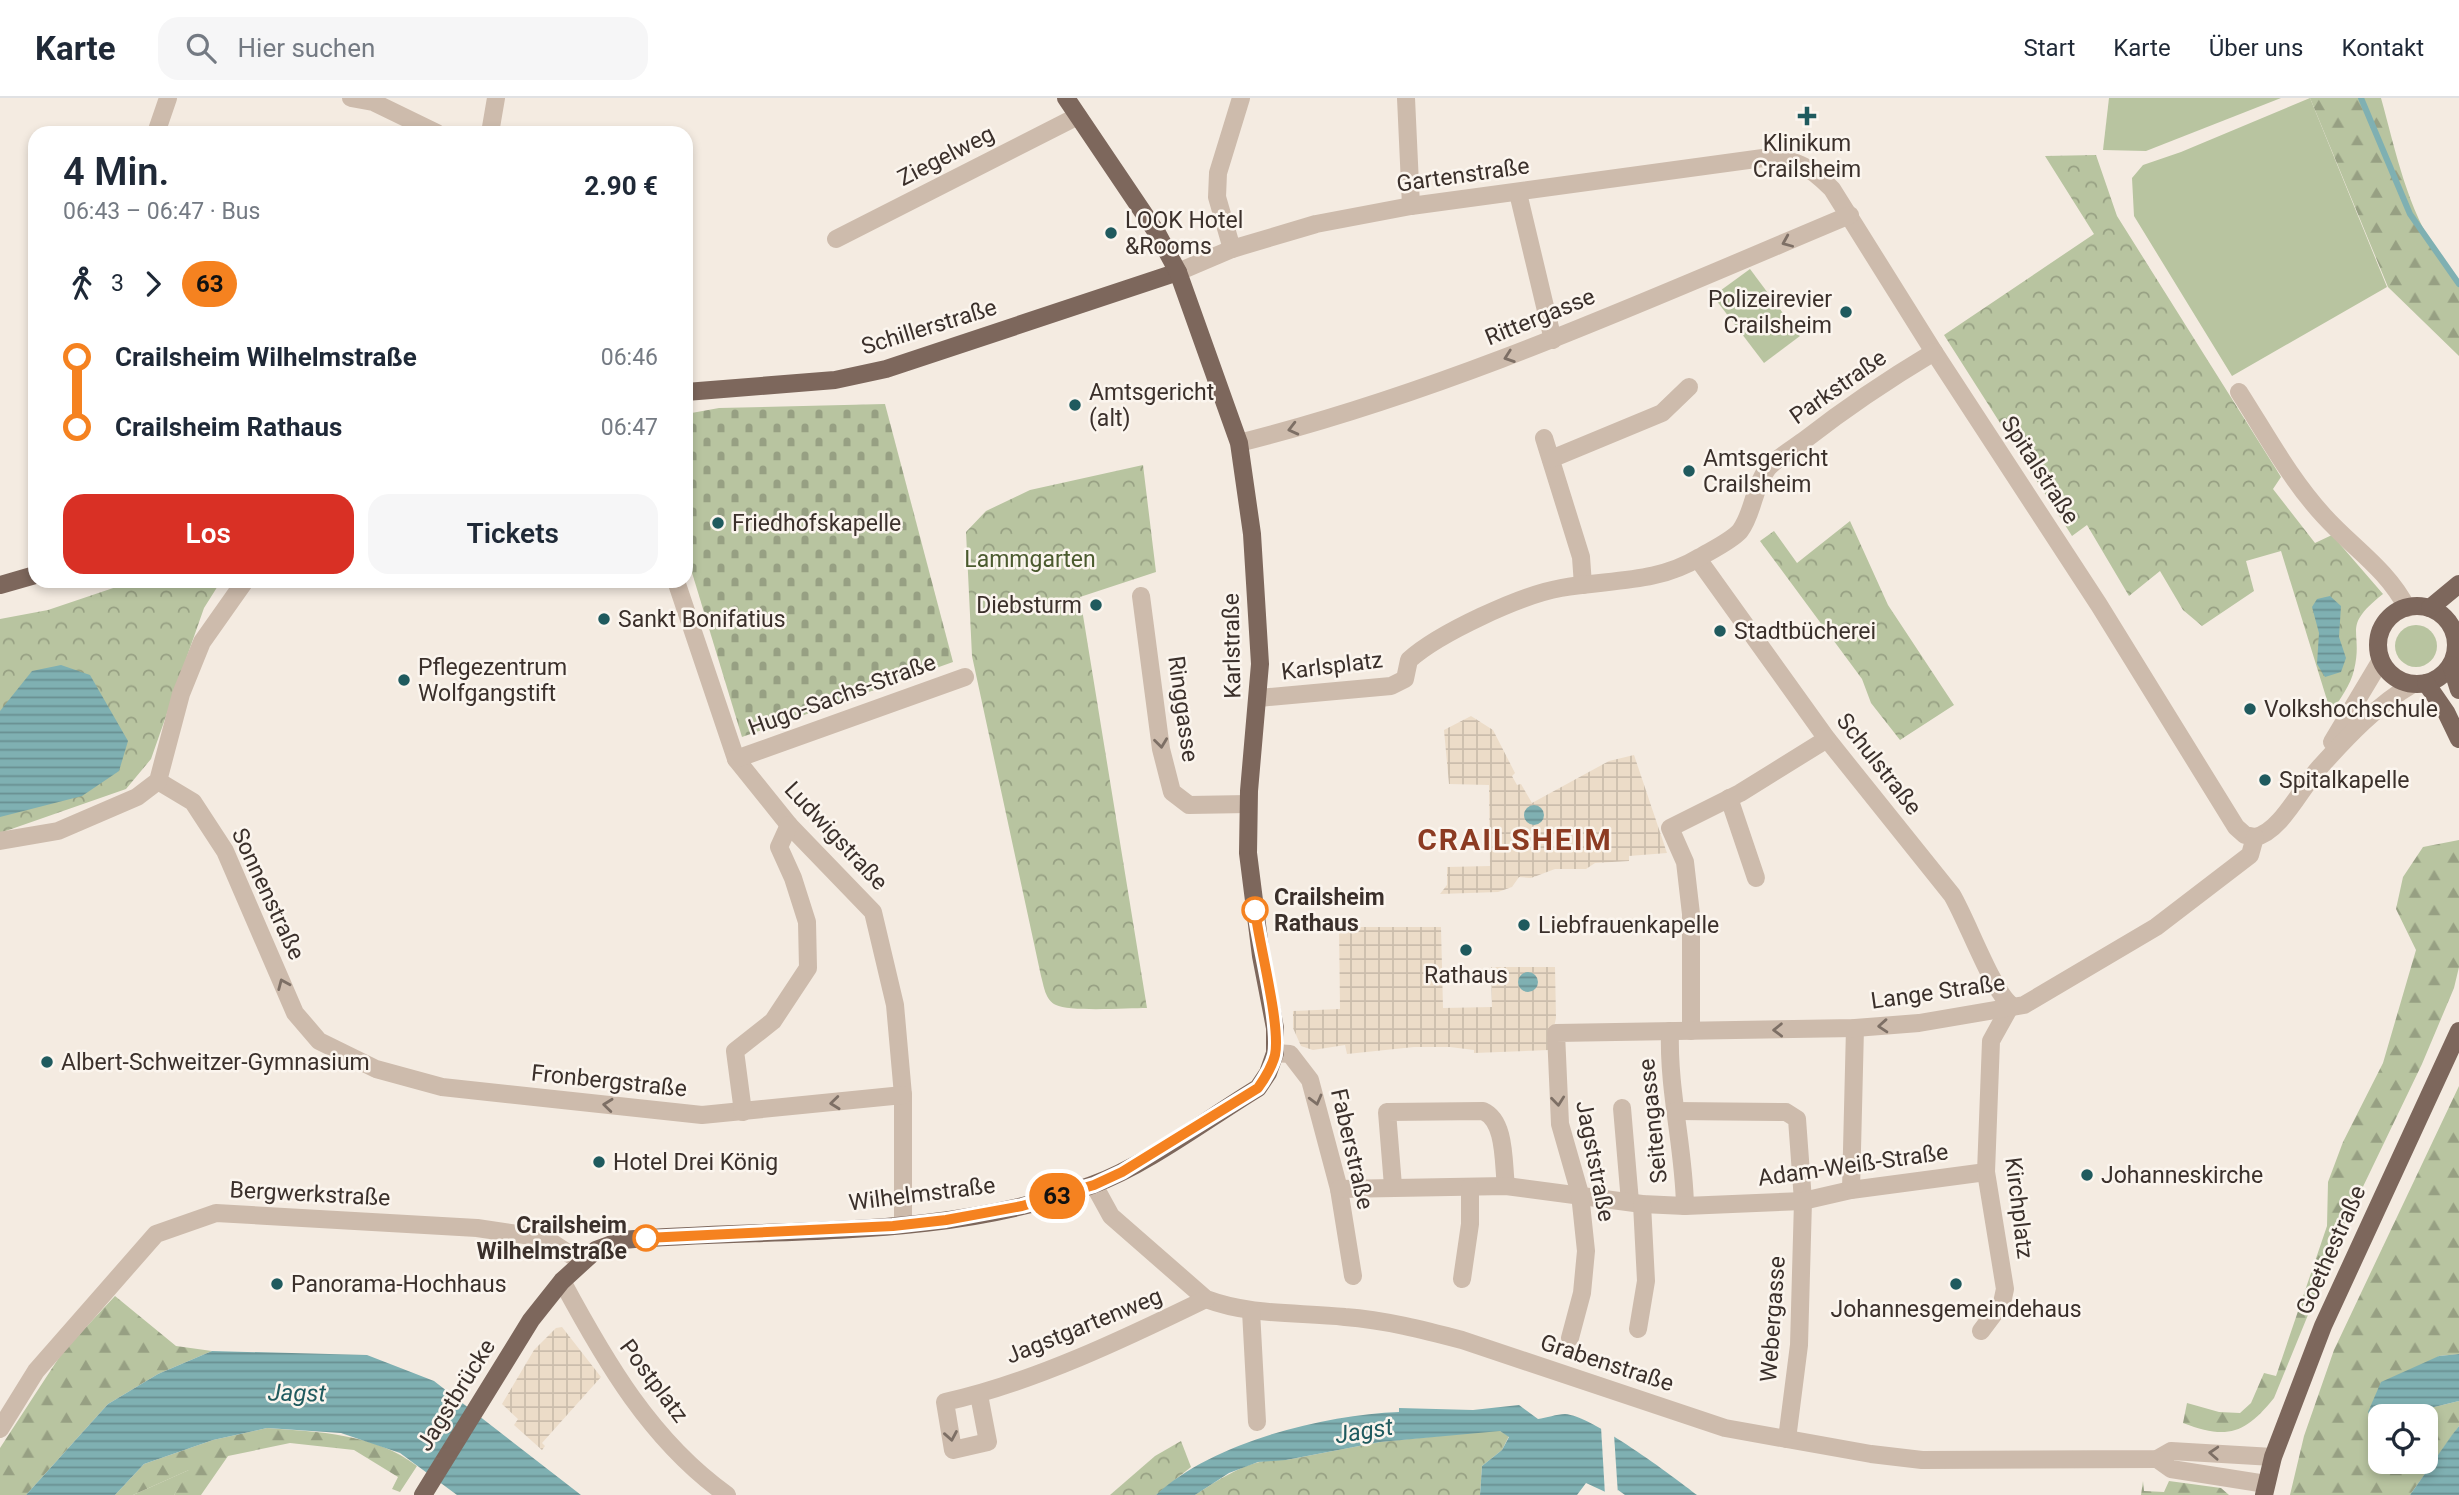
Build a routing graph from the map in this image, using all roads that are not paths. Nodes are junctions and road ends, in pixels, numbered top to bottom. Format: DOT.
graph roads {
  1 [pos="169,98"];
  2 [pos="351,98"];
  3 [pos="496,98"];
  4 [pos="1066,98"];
  5 [pos="1241,98"];
  6 [pos="1406,98"];
  7 [pos="1078,116"];
  8 [pos="159,126"];
  9 [pos="423,126"];
  10 [pos="490,126"];
  11 [pos="1763,159"];
  12 [pos="1518,193"];
  13 [pos="1411,206"];
  14 [pos="1850,215"];
  15 [pos="836,239"];
  16 [pos="1232,250"];
  17 [pos="1178,272"];
  18 [pos="1553,340"];
  19 [pos="1934,352"];
  20 [pos="1689,387"];
  21 [pos="693,391"];
  22 [pos="2239,392"];
  23 [pos="1544,438"];
  24 [pos="1240,443"];
  25 [pos="1550,459"];
  26 [pos="1698,559"];
  27 [pos="28,577"];
  28 [pos="2459,584"];
  29 [pos="1583,585"];
  30 [pos="0,586"];
  31 [pos="240,588"];
  32 [pos="678,588"];
  33 [pos="1141,596"];
  34 [pos="2407,608"];
  35 [pos="2430,608"];
  36 [pos="2456,623"];
  37 [pos="1431,643"];
  38 [pos="2381,660"];
  39 [pos="2451,666"];
  40 [pos="965,677"];
  41 [pos="2420,684"];
  42 [pos="2459,690"];
  43 [pos="1259,698"];
  44 [pos="1827,739"];
  45 [pos="2459,739"];
  46 [pos="736,759"];
  47 [pos="2319,767"];
  48 [pos="158,781"];
  49 [pos="1729,798"];
  50 [pos="1248,804"];
  51 [pos="789,825"];
  52 [pos="2255,837"];
  53 [pos="0,841"];
  54 [pos="1756,878"];
  55 [pos="2011,1005"];
  56 [pos="1275,1028"];
  57 [pos="1855,1028"];
  58 [pos="1670,1031"];
  59 [pos="1691,1031"];
  60 [pos="2459,1031"];
  61 [pos="1556,1032"];
  62 [pos="319,1041"];
  63 [pos="1275,1053"];
  64 [pos="903,1095"];
  65 [pos="1622,1108"];
  66 [pos="1675,1111"];
  67 [pos="743,1112"];
  68 [pos="1986,1172"];
  69 [pos="1094,1185"];
  70 [pos="1393,1185"];
  71 [pos="1506,1186"];
  72 [pos="1470,1188"];
  73 [pos="1339,1189"];
  74 [pos="1851,1190"];
  75 [pos="1580,1194"];
  76 [pos="1803,1201"];
  77 [pos="1636,1203"];
  78 [pos="1685,1206"];
  79 [pos="903,1225"];
  80 [pos="580,1261"];
  81 [pos="1353,1276"];
  82 [pos="1462,1279"];
  83 [pos="562,1281"];
  84 [pos="1206,1300"];
  85 [pos="1251,1311"];
  86 [pos="531,1320"];
  87 [pos="1638,1329"];
  88 [pos="1981,1331"];
  89 [pos="1570,1338"];
  90 [pos="979,1395"];
  91 [pos="1257,1422"];
  92 [pos="0,1429"];
  93 [pos="1787,1440"];
  94 [pos="2273,1457"];
  95 [pos="2157,1458"];
  96 [pos="2265,1490"];
  97 [pos="423,1495"];
  98 [pos="727,1495"];
  1 -- 8 [label="street"];
  2 -- 9 [label="street"];
  3 -- 10 [label="street"];
  4 -- 7 [label="main road, Karlstraße"];
  5 -- 16 [label="street"];
  6 -- 13 [label="street"];
  7 -- 15 [label="street, Ziegelweg"];
  7 -- 17 [label="main road, Karlstraße"];
  11 -- 12 [label="street, Gartenstraße"];
  11 -- 14 [label="street, Spitalstraße"];
  12 -- 13 [label="street, Gartenstraße"];
  12 -- 18 [label="street"];
  13 -- 16 [label="street, Gartenstraße"];
  14 -- 18 [label="street, Rittergasse, one-way"];
  14 -- 19 [label="street, Spitalstraße"];
  16 -- 17 [label="street, Gartenstraße"];
  17 -- 21 [label="main road, Schillerstraße"];
  17 -- 24 [label="main road, Karlstraße"];
  18 -- 24 [label="street, Rittergasse, one-way"];
  19 -- 26 [label="street, Parkstraße"];
  19 -- 52 [label="street, Spitalstraße"];
  20 -- 25 [label="street"];
  22 -- 34 [label="street"];
  23 -- 25 [label="street"];
  24 -- 43 [label="main road, Karlstraße"];
  25 -- 29 [label="street"];
  26 -- 29 [label="street, Parkstraße"];
  26 -- 44 [label="street, Schulstraße"];
  27 -- 30 [label="main road"];
  28 -- 35 [label="main road"];
  29 -- 37 [label="street, Parkstraße"];
  31 -- 48 [label="street"];
  32 -- 46 [label="street, Ludwigstraße"];
  33 -- 50 [label="street, Ringgasse, one-way"];
  34 -- 35 [label="main road"];
  34 -- 38 [label="main road"];
  35 -- 36 [label="main road"];
  36 -- 39 [label="main road"];
  37 -- 43 [label="street, Karlsplatz"];
  38 -- 41 [label="main road"];
  38 -- 47 [label="street, Lange Straße"];
  39 -- 41 [label="main road"];
  39 -- 42 [label="main road"];
  40 -- 46 [label="street, Hugo-Sachs-Straße"];
  41 -- 45 [label="main road"];
  41 -- 47 [label="street, Lange Straße"];
  43 -- 50 [label="main road, Karlstraße"];
  44 -- 49 [label="street"];
  44 -- 55 [label="street, Schulstraße"];
  46 -- 51 [label="street, Ludwigstraße"];
  47 -- 52 [label="street, Lange Straße"];
  48 -- 53 [label="street"];
  62 -- 48 [label="street, Sonnenstraße, one-way"];
  49 -- 54 [label="street"];
  49 -- 59 [label="street"];
  50 -- 56 [label="main road, Karlstraße"];
  51 -- 64 [label="street, Ludwigstraße"];
  51 -- 67 [label="street"];
  52 -- 55 [label="street, Lange Straße"];
  55 -- 57 [label="street, Lange Straße, one-way"];
  55 -- 68 [label="street, Kirchplatz"];
  56 -- 63 [label="main road, Wilhelmstraße"];
  57 -- 59 [label="street, Lange Straße, one-way"];
  57 -- 74 [label="street"];
  58 -- 59 [label="street, Lange Straße"];
  58 -- 61 [label="street, Lange Straße"];
  58 -- 66 [label="street, Seitengasse"];
  60 -- 94 [label="main road, Goethestraße"];
  61 -- 75 [label="street, Jagststraße, one-way"];
  67 -- 62 [label="street, Fronbergstraße, one-way"];
  63 -- 69 [label="main road, Wilhelmstraße"];
  63 -- 73 [label="street, Faberstraße, one-way"];
  64 -- 67 [label="street, Fronbergstraße, one-way"];
  64 -- 79 [label="street, Ludwigstraße"];
  65 -- 77 [label="street"];
  66 -- 76 [label="street, Webergasse"];
  66 -- 78 [label="street, Seitengasse"];
  68 -- 74 [label="street, Adam-Weiß-Straße"];
  68 -- 88 [label="street, Kirchplatz"];
  69 -- 79 [label="main road, Wilhelmstraße"];
  69 -- 84 [label="street, Grabenstraße"];
  70 -- 71 [label="street"];
  70 -- 72 [label="street, Adam-Weiß-Straße"];
  70 -- 73 [label="street, Adam-Weiß-Straße"];
  71 -- 72 [label="street, Adam-Weiß-Straße"];
  71 -- 75 [label="street, Adam-Weiß-Straße"];
  72 -- 82 [label="street"];
  73 -- 81 [label="street, Faberstraße"];
  74 -- 76 [label="street, Adam-Weiß-Straße"];
  75 -- 77 [label="street, Adam-Weiß-Straße"];
  75 -- 89 [label="street, Jagststraße"];
  76 -- 78 [label="street, Adam-Weiß-Straße"];
  76 -- 93 [label="street, Webergasse"];
  77 -- 78 [label="street, Adam-Weiß-Straße"];
  77 -- 87 [label="street"];
  79 -- 80 [label="main road, Wilhelmstraße"];
  80 -- 83 [label="main road, Wilhelmstraße"];
  80 -- 92 [label="street, Bergwerkstraße"];
  83 -- 86 [label="main road, Wilhelmstraße"];
  83 -- 98 [label="street, Postplatz"];
  84 -- 85 [label="street, Grabenstraße"];
  84 -- 90 [label="street, Jagstgartenweg"];
  85 -- 91 [label="street"];
  85 -- 93 [label="street, Grabenstraße"];
  86 -- 97 [label="main road, Jagstbrücke"];
  93 -- 95 [label="street, Grabenstraße"];
  94 -- 95 [label="street, Grabenstraße, one-way"];
  94 -- 96 [label="main road, Goethestraße"];
  95 -- 96 [label="street, Grabenstraße"];
}
